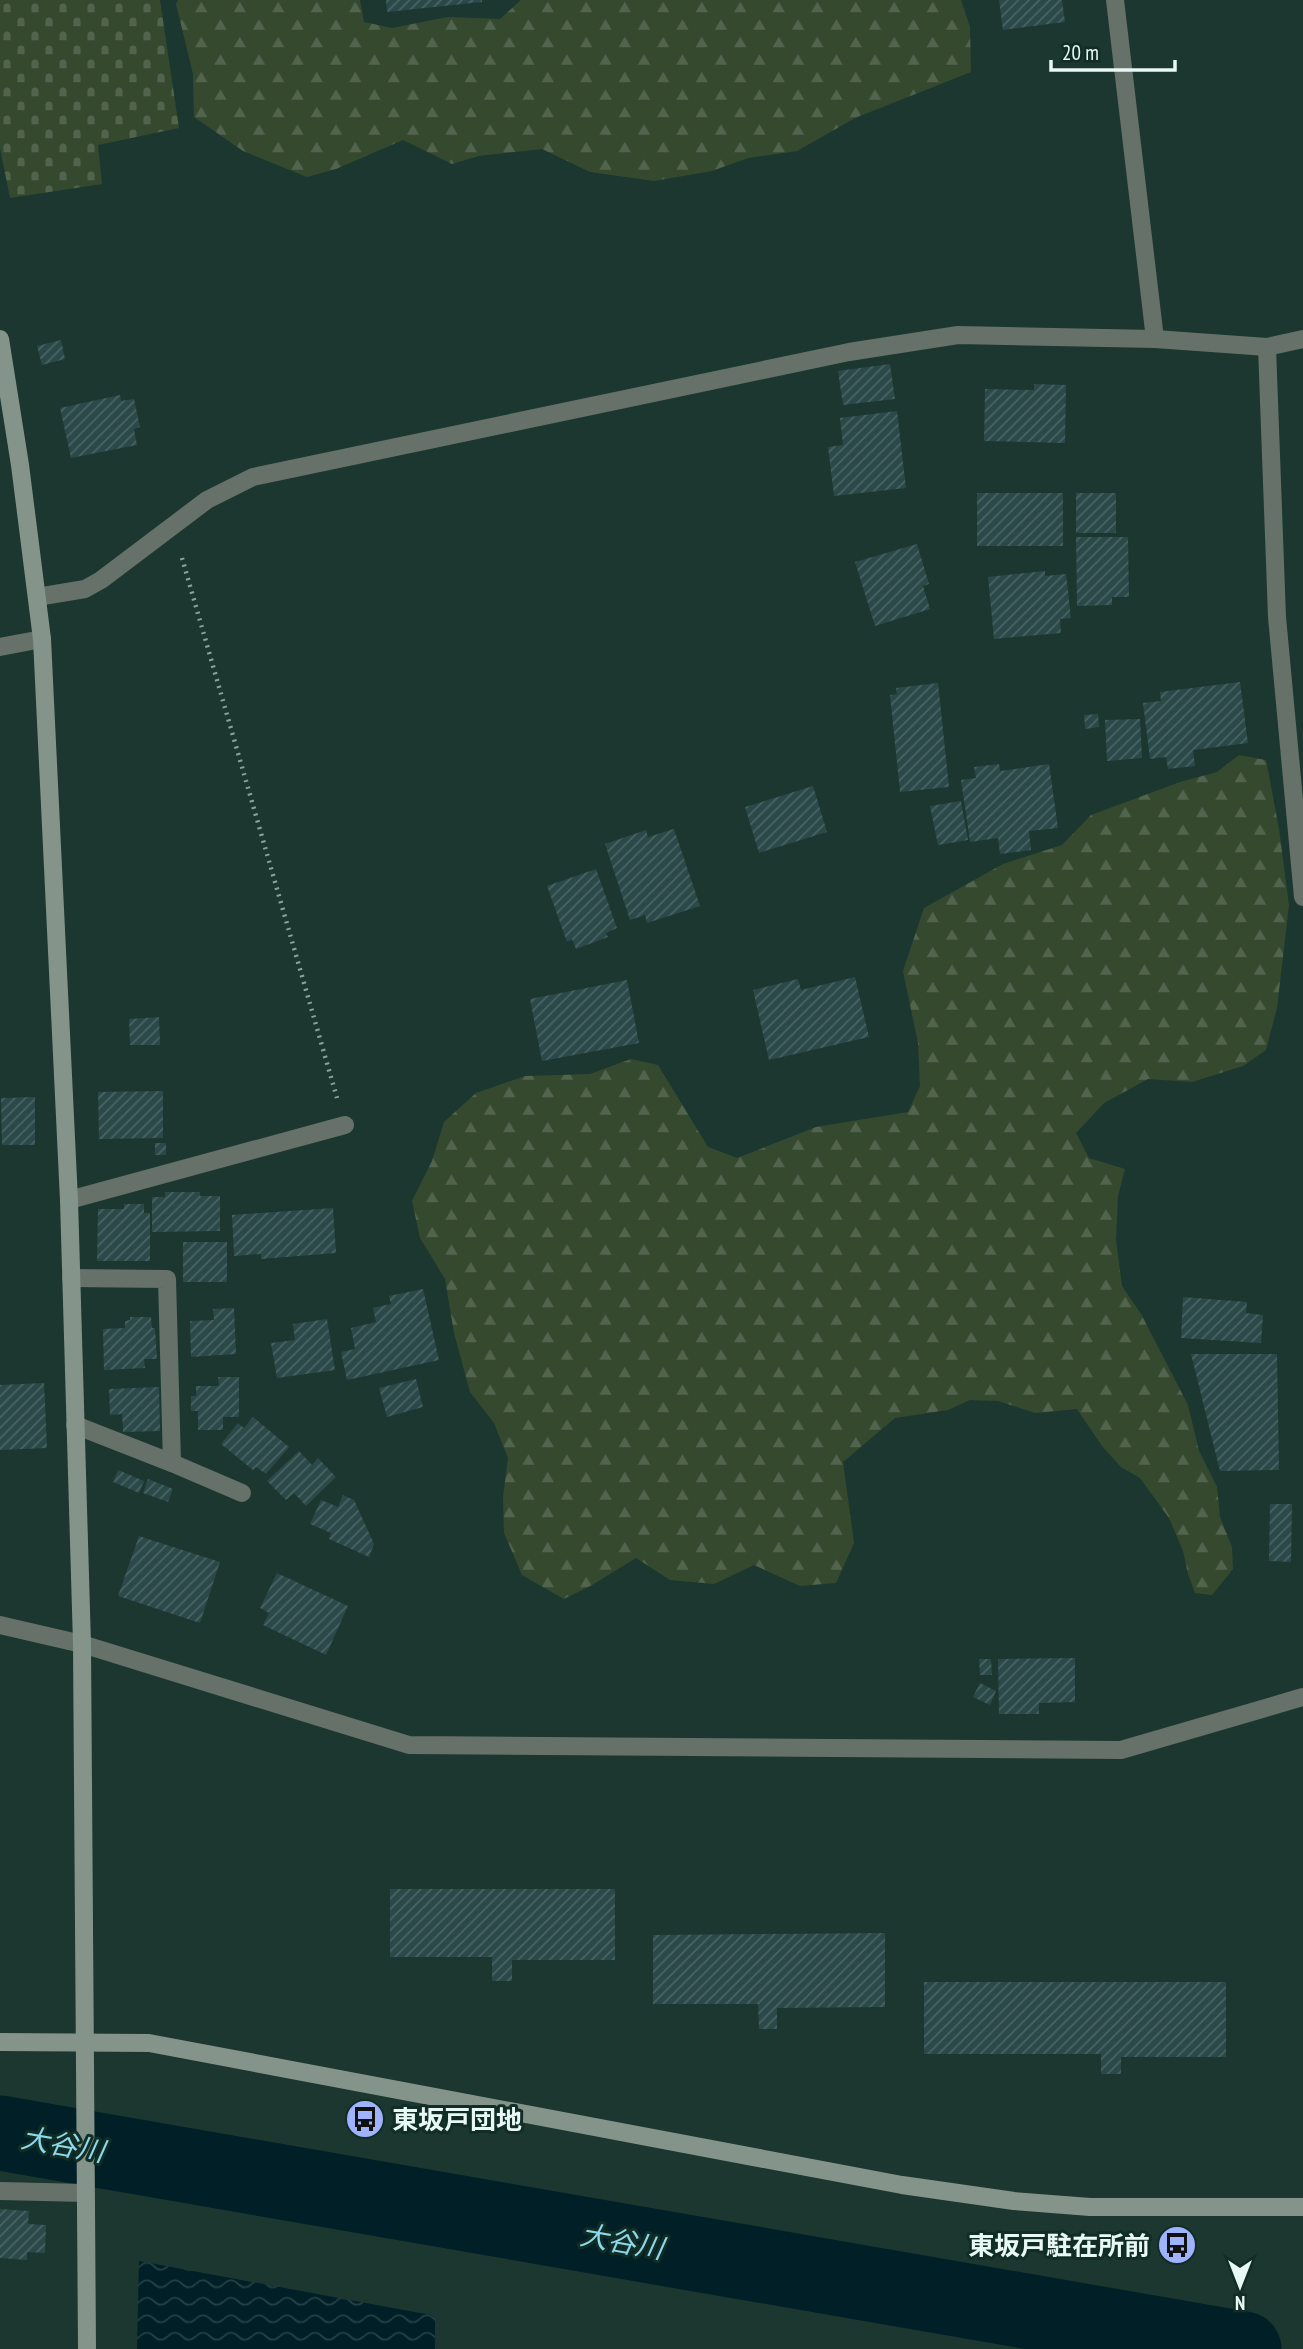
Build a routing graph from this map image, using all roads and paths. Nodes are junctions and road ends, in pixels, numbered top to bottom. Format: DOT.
graph roads {
  1 [pos="1115,0"];
  2 [pos="0,339"];
  3 [pos="1155,339"];
  4 [pos="1303,339"];
  5 [pos="1267,347"];
  6 [pos="172,524"];
  7 [pos="37,597"];
  8 [pos="42,639"];
  9 [pos="0,647"];
  10 [pos="1303,897"];
  11 [pos="345,1125"];
  12 [pos="69,1200"];
  13 [pos="71,1278"];
  14 [pos="75,1425"];
  15 [pos="172,1462"];
  16 [pos="242,1493"];
  17 [pos="0,1625"];
  18 [pos="82,1644"];
  19 [pos="1303,1697"];
  20 [pos="0,2042"];
  21 [pos="85,2044"];
  22 [pos="0,2191"];
  23 [pos="85,2193"];
  24 [pos="1303,2207"];
  25 [pos="87,2349"];
  1 -- 3 [label="street"];
  2 -- 7 [label="street"];
  3 -- 5 [label="street"];
  3 -- 6 [label="street"];
  4 -- 5 [label="street"];
  5 -- 10 [label="street"];
  6 -- 7 [label="street"];
  6 -- 11 [label="path"];
  7 -- 8 [label="street"];
  8 -- 9 [label="street"];
  8 -- 12 [label="street"];
  11 -- 12 [label="street"];
  12 -- 13 [label="street"];
  13 -- 14 [label="street"];
  13 -- 15 [label="street"];
  14 -- 15 [label="street"];
  14 -- 18 [label="street"];
  15 -- 16 [label="street"];
  17 -- 18 [label="street"];
  18 -- 19 [label="street"];
  18 -- 21 [label="street"];
  20 -- 21 [label="street"];
  21 -- 23 [label="street"];
  21 -- 24 [label="street"];
  22 -- 23 [label="street"];
  23 -- 25 [label="street"];
}
